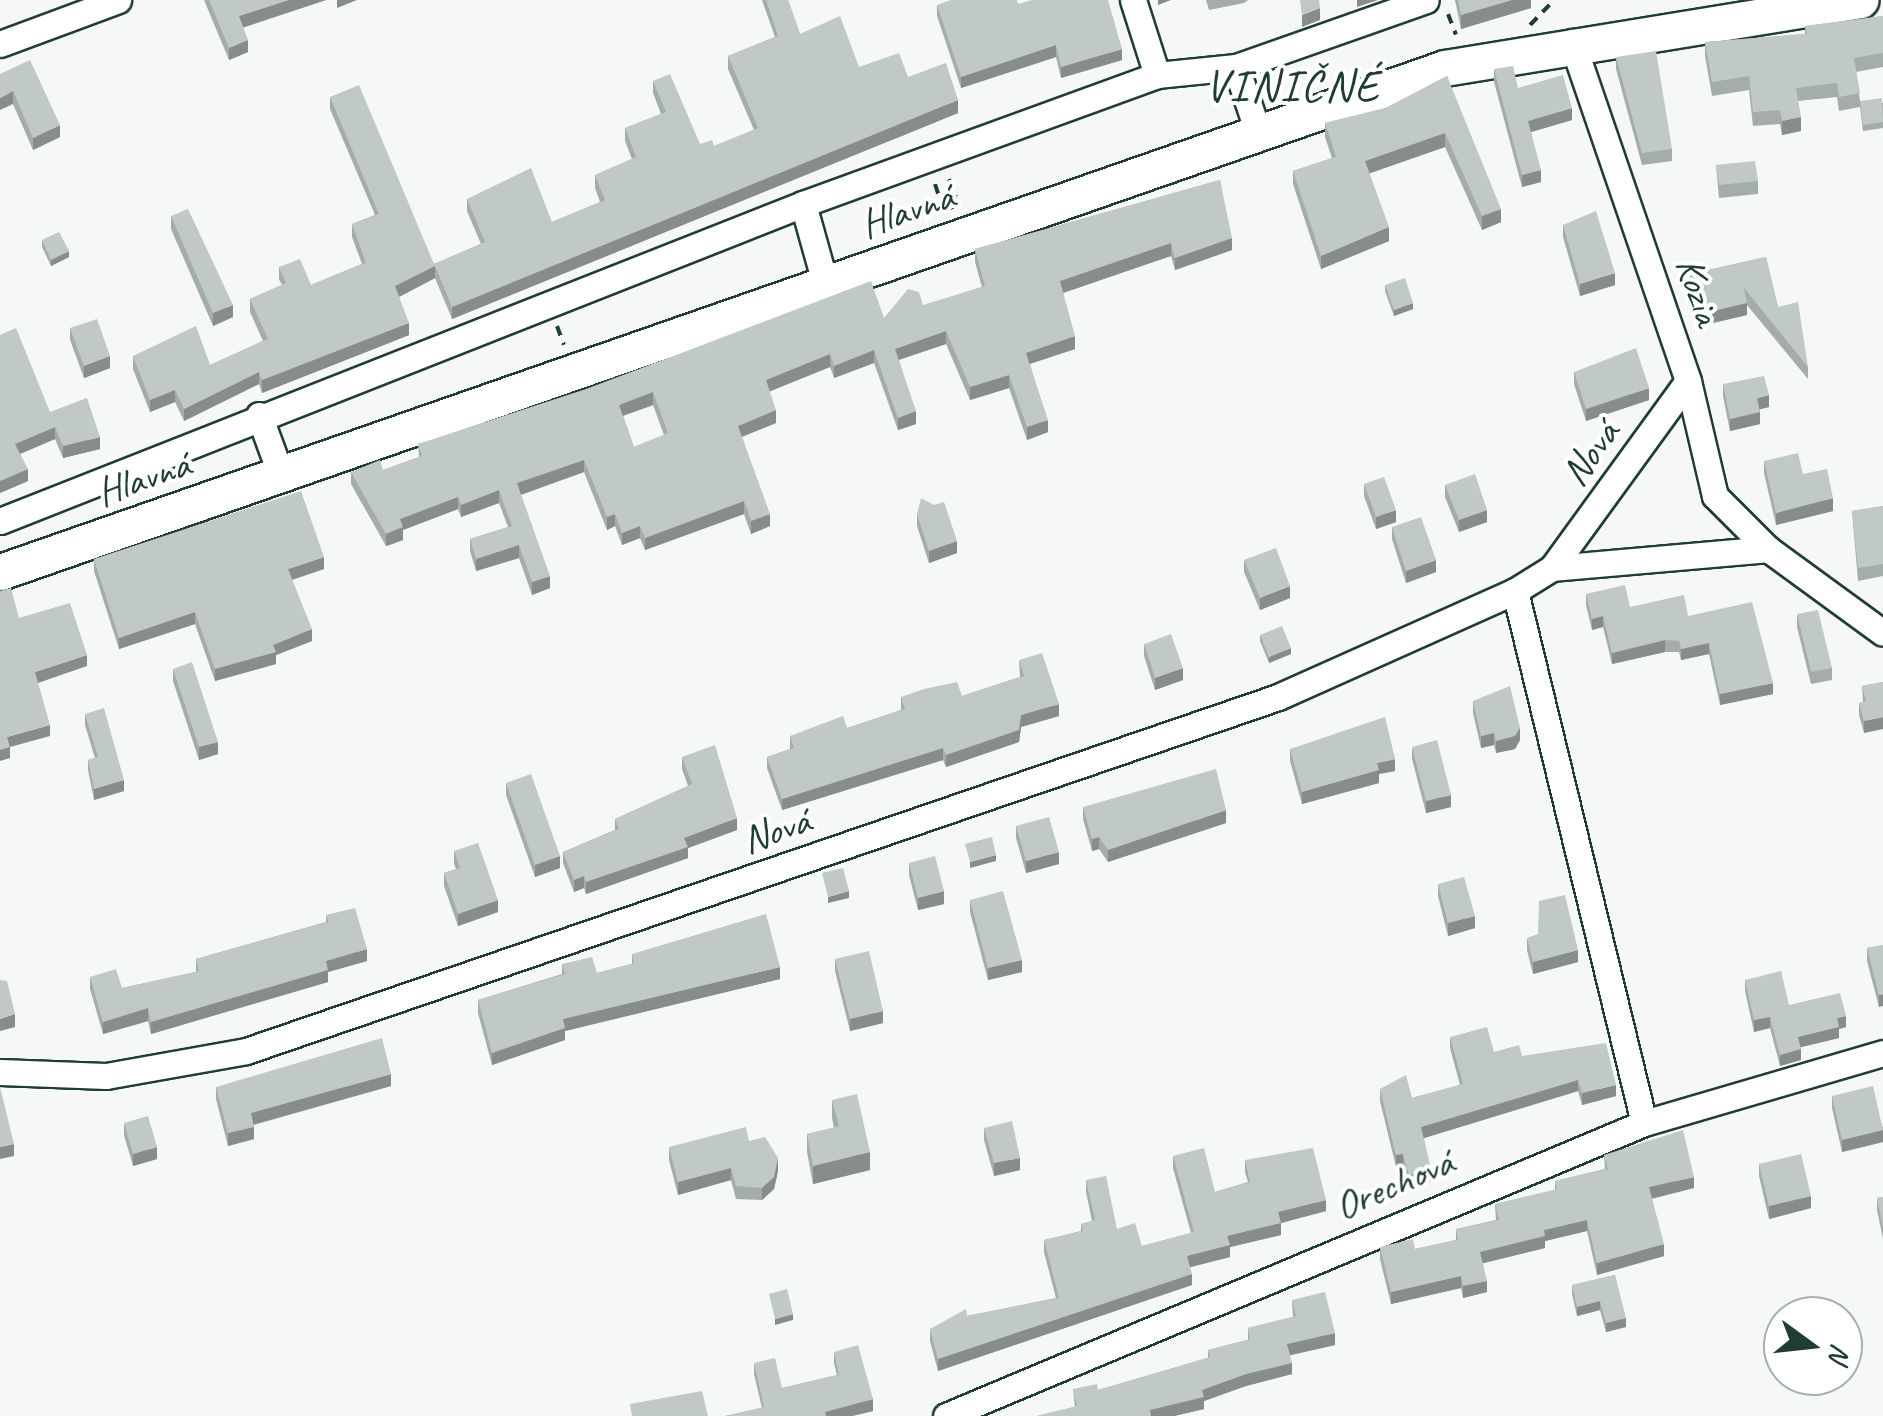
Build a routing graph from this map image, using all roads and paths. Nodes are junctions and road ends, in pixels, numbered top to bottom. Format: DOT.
graph roads {
  1 [pos="118,0"];
  2 [pos="1133,0"];
  3 [pos="1426,0"];
  4 [pos="1860,0"];
  5 [pos="1572,42"];
  6 [pos="0,44"];
  7 [pos="1236,67"];
  8 [pos="1157,75"];
  9 [pos="1258,132"];
  10 [pos="949,200"];
  11 [pos="803,204"];
  12 [pos="956,220"];
  13 [pos="825,283"];
  14 [pos="1688,381"];
  15 [pos="259,415"];
  16 [pos="281,476"];
  17 [pos="0,521"];
  18 [pos="1768,549"];
  19 [pos="1552,568"];
  20 [pos="0,572"];
  21 [pos="1515,591"];
  22 [pos="1880,628"];
  23 [pos="1883,1053"];
  24 [pos="0,1072"];
  25 [pos="1644,1123"];
  26 [pos="946,1416"];
  1 -- 6 [label="street"];
  2 -- 8 [label="street"];
  3 -- 7 [label="street"];
  4 -- 5 [label="main road, Hlavná"];
  5 -- 9 [label="main road, Hlavná"];
  5 -- 14 [label="street, Kozia"];
  7 -- 8 [label="street"];
  7 -- 9 [label="street"];
  8 -- 11 [label="street"];
  9 -- 13 [label="main road, Hlavná"];
  10 -- 10 [label="path"];
  10 -- 12 [label="path"];
  11 -- 13 [label="street"];
  11 -- 15 [label="street"];
  13 -- 16 [label="main road, Hlavná"];
  14 -- 18 [label="street, Kozia"];
  14 -- 19 [label="street, Nová"];
  15 -- 16 [label="street"];
  15 -- 17 [label="street"];
  16 -- 20 [label="main road, Hlavná"];
  18 -- 19 [label="street, Nová"];
  18 -- 22 [label="street, Kozia"];
  19 -- 21 [label="street, Nová"];
  21 -- 24 [label="street, Nová"];
  21 -- 25 [label="street"];
  23 -- 25 [label="street, Orechová"];
  25 -- 26 [label="street, Orechová"];
}
